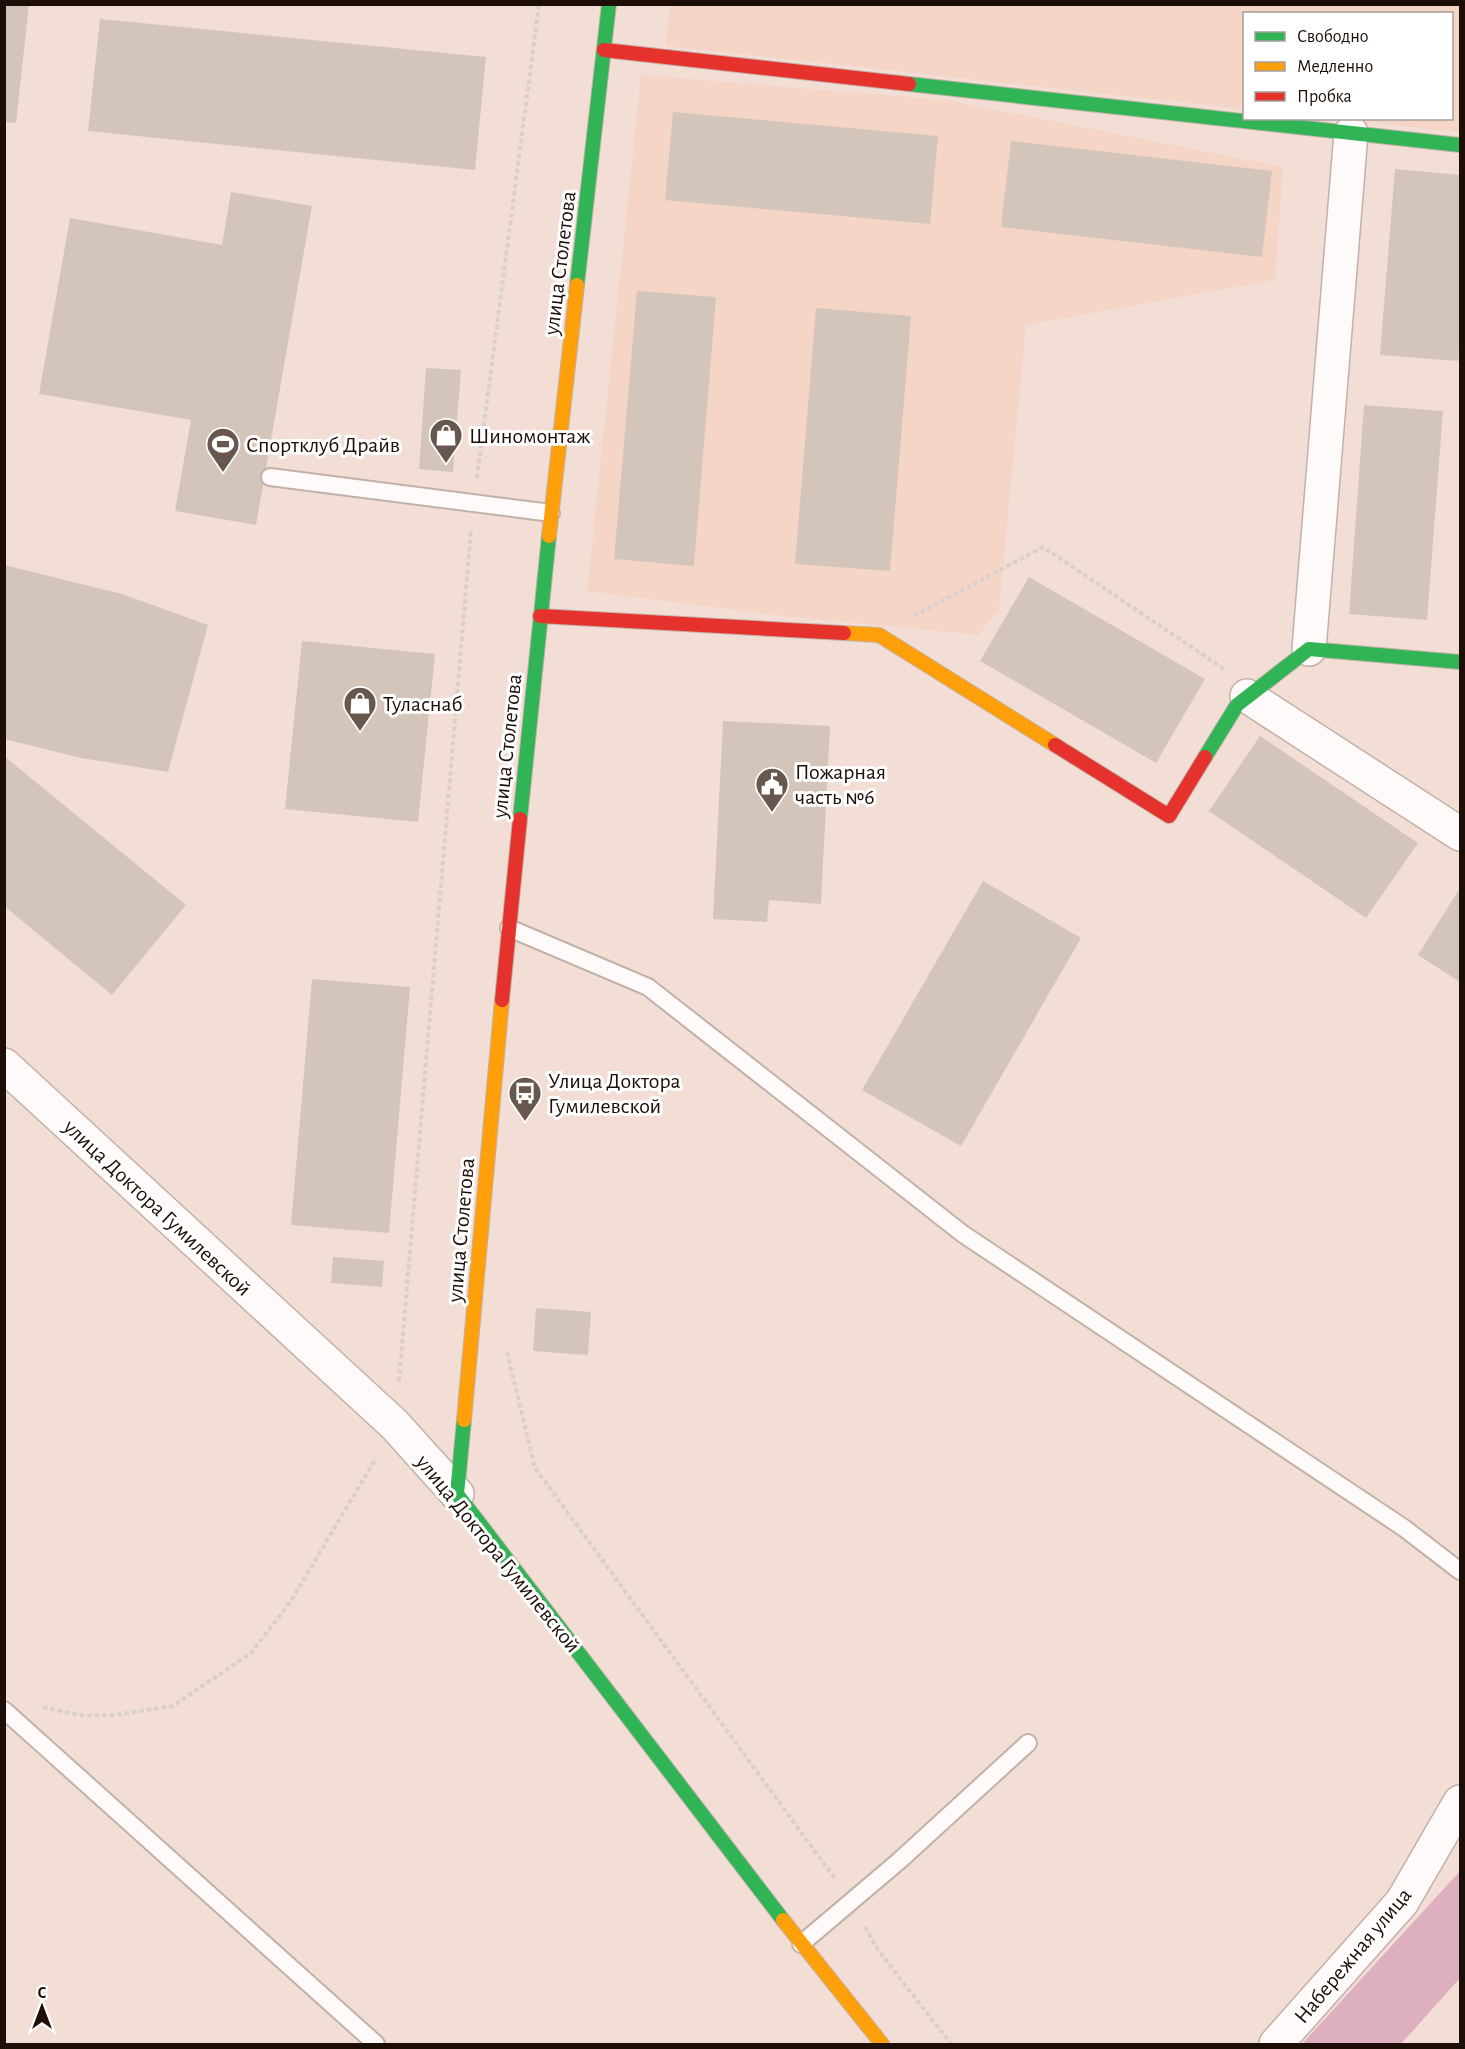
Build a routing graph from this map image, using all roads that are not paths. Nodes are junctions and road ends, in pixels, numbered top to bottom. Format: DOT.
graph roads {
  1 [pos="609,4"];
  2 [pos="604,50"];
  3 [pos="1351,133"];
  4 [pos="1461,145"];
  5 [pos="270,477"];
  6 [pos="551,513"];
  7 [pos="540,616"];
  8 [pos="1309,650"];
  9 [pos="1461,662"];
  10 [pos="1251,693"];
  11 [pos="1461,834"];
  12 [pos="508,928"];
  13 [pos="4,1065"];
  14 [pos="457,1494"];
  15 [pos="1461,1571"];
  16 [pos="4,1710"];
  17 [pos="1028,1743"];
  18 [pos="1461,1802"];
  19 [pos="801,1944"];
  20 [pos="376,2044"];
  21 [pos="882,2044"];
  22 [pos="1276,2044"];
  1 -- 2 [label="main road, улица Столетова"];
  2 -- 3 [label="main road"];
  2 -- 6 [label="main road, улица Столетова"];
  3 -- 4 [label="main road"];
  3 -- 8 [label="street"];
  5 -- 6 [label="lane"];
  6 -- 7 [label="main road, улица Столетова"];
  7 -- 10 [label="main road"];
  7 -- 12 [label="main road, улица Столетова"];
  8 -- 9 [label="main road"];
  8 -- 10 [label="main road"];
  10 -- 11 [label="street"];
  12 -- 14 [label="main road, улица Столетова"];
  12 -- 15 [label="lane"];
  13 -- 14 [label="street, улица Доктора Гумилевской"];
  14 -- 19 [label="main road, улица Доктора Гумилевской"];
  16 -- 20 [label="lane"];
  17 -- 19 [label="lane"];
  18 -- 22 [label="street, Набережная улица"];
  19 -- 21 [label="main road, улица Доктора Гумилевской"];
}
